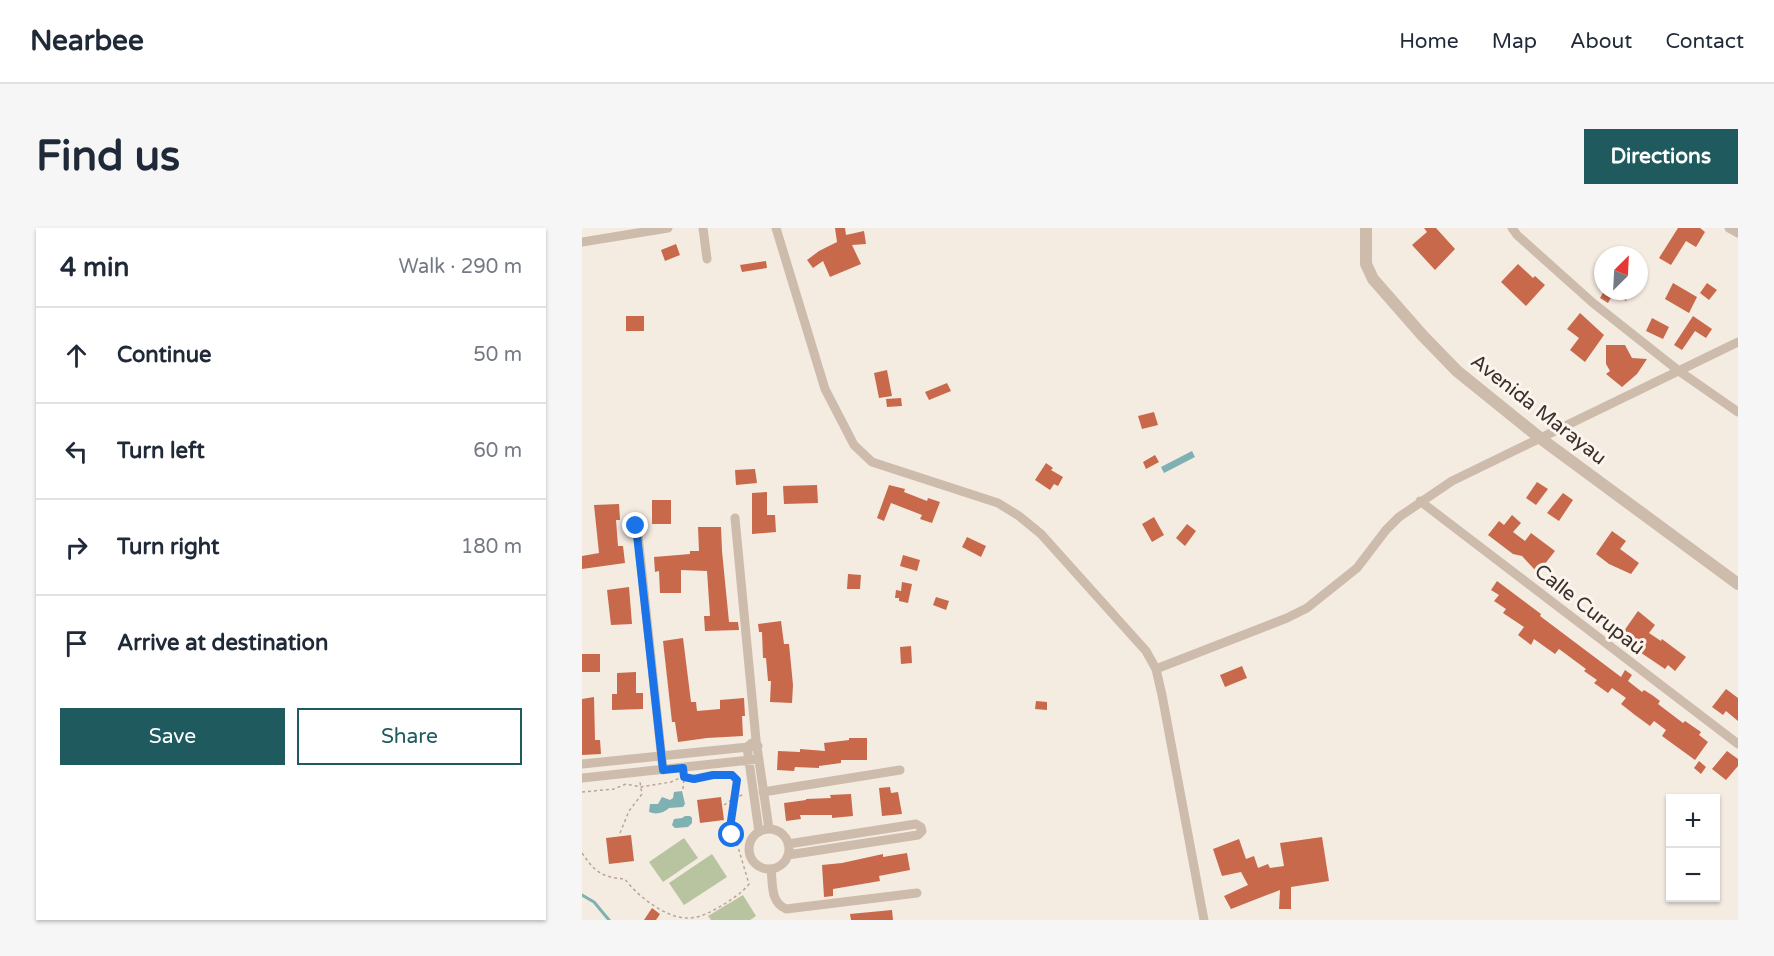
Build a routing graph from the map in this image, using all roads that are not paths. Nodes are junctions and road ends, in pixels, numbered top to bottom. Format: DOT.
graph roads {
  1 [pos="669,228"];
  2 [pos="703,228"];
  3 [pos="776,228"];
  4 [pos="1366,228"];
  5 [pos="1512,228"];
  6 [pos="1729,228"];
  7 [pos="1738,233"];
  8 [pos="582,242"];
  9 [pos="707,259"];
  10 [pos="1738,342"];
  11 [pos="1679,371"];
  12 [pos="1738,412"];
  13 [pos="1540,438"];
  14 [pos="1420,501"];
  15 [pos="735,518"];
  16 [pos="636,526"];
  17 [pos="1738,584"];
  18 [pos="1156,669"];
  19 [pos="757,743"];
  20 [pos="1738,744"];
  21 [pos="747,747"];
  22 [pos="661,756"];
  23 [pos="754,760"];
  24 [pos="582,764"];
  25 [pos="663,770"];
  26 [pos="900,770"];
  27 [pos="582,778"];
  28 [pos="759,792"];
  29 [pos="769,829"];
  30 [pos="759,832"];
  31 [pos="788,844"];
  32 [pos="788,855"];
  33 [pos="771,869"];
  34 [pos="916,893"];
  35 [pos="1204,920"];
  1 -- 8 [label="street"];
  2 -- 9 [label="street"];
  3 -- 18 [label="street"];
  4 -- 13 [label="street, Avenida Marayau"];
  5 -- 11 [label="street"];
  6 -- 7 [label="street"];
  10 -- 11 [label="street"];
  11 -- 12 [label="street"];
  11 -- 13 [label="street"];
  13 -- 14 [label="street"];
  13 -- 17 [label="street, Avenida Marayau"];
  14 -- 18 [label="street"];
  14 -- 20 [label="street, Calle Curupaú"];
  15 -- 19 [label="street"];
  16 -- 22 [label="street"];
  18 -- 35 [label="street"];
  19 -- 21 [label="street"];
  19 -- 23 [label="street"];
  21 -- 22 [label="street"];
  21 -- 23 [label="street"];
  22 -- 24 [label="street"];
  22 -- 25 [label="street"];
  23 -- 25 [label="street"];
  23 -- 28 [label="street"];
  25 -- 27 [label="street"];
  26 -- 28 [label="street"];
  28 -- 29 [label="street"];
  28 -- 30 [label="street"];
  29 -- 30 [label="street"];
  29 -- 31 [label="street"];
  30 -- 33 [label="street"];
  31 -- 32 [label="street"];
  31 -- 32 [label="street"];
  32 -- 33 [label="street"];
  33 -- 34 [label="street"];
}
